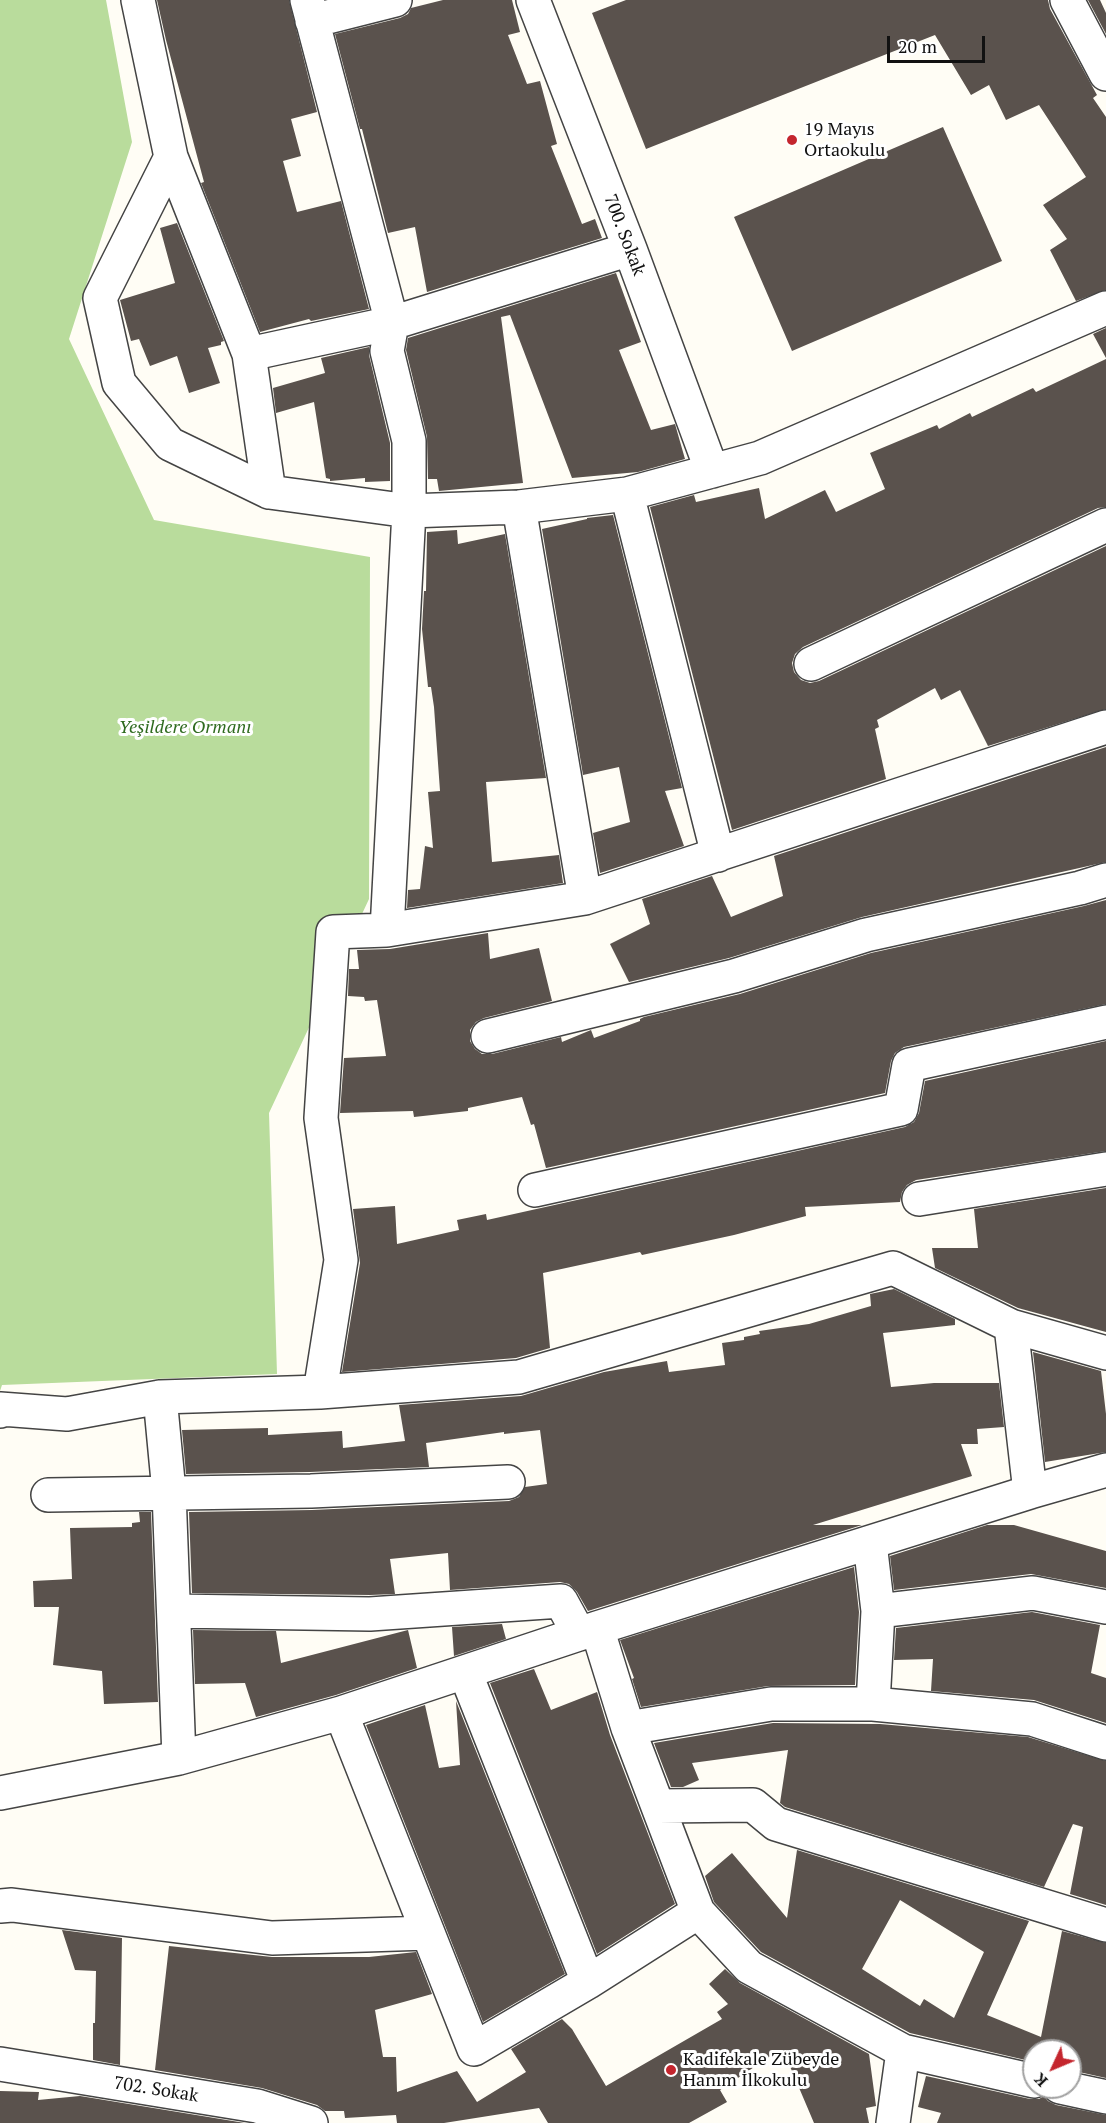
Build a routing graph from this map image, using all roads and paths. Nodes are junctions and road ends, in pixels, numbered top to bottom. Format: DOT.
graph roads {
  1 [pos="138,0"];
  2 [pos="395,0"];
  3 [pos="533,0"];
  4 [pos="1067,0"];
  5 [pos="310,10"];
  6 [pos="1106,74"];
  7 [pos="171,157"];
  8 [pos="630,249"];
  9 [pos="1106,308"];
  10 [pos="392,323"];
  11 [pos="249,354"];
  12 [pos="712,471"];
  13 [pos="269,492"];
  14 [pos="627,494"];
  15 [pos="519,507"];
  16 [pos="409,511"];
  17 [pos="1106,525"];
  18 [pos="811,664"];
  19 [pos="1106,727"];
  20 [pos="718,855"];
  21 [pos="1106,880"];
  22 [pos="585,898"];
  23 [pos="387,930"];
  24 [pos="1106,1022"];
  25 [pos="488,1036"];
  26 [pos="1106,1169"];
  27 [pos="535,1190"];
  28 [pos="919,1199"];
  29 [pos="1011,1326"];
  30 [pos="1106,1353"];
  31 [pos="320,1392"];
  32 [pos="160,1397"];
  33 [pos="0,1410"];
  34 [pos="1106,1470"];
  35 [pos="508,1482"];
  36 [pos="169,1492"];
  37 [pos="1030,1492"];
  38 [pos="48,1495"];
  39 [pos="870,1542"];
  40 [pos="1106,1607"];
  41 [pos="174,1611"];
  42 [pos="878,1611"];
  43 [pos="588,1631"];
  44 [pos="465,1672"];
  45 [pos="873,1704"];
  46 [pos="341,1713"];
  47 [pos="628,1728"];
  48 [pos="1106,1743"];
  49 [pos="179,1758"];
  50 [pos="0,1793"];
  51 [pos="658,1806"];
  52 [pos="0,1906"];
  53 [pos="698,1912"];
  54 [pos="1106,1925"];
  55 [pos="428,1933"];
  56 [pos="588,1982"];
  57 [pos="903,2051"];
  58 [pos="0,2064"];
  59 [pos="1022,2078"];
  60 [pos="1082,2092"];
  61 [pos="1106,2097"];
  62 [pos="311,2123"];
  63 [pos="892,2123"];
  1 -- 7 [label="street"];
  2 -- 5 [label="street"];
  3 -- 8 [label="street, 700. Sokak"];
  4 -- 6 [label="street"];
  5 -- 10 [label="street"];
  7 -- 11 [label="street"];
  7 -- 13 [label="street"];
  8 -- 10 [label="street"];
  8 -- 12 [label="street, 700. Sokak"];
  9 -- 12 [label="street"];
  10 -- 11 [label="street"];
  10 -- 16 [label="street"];
  11 -- 13 [label="street"];
  12 -- 14 [label="street"];
  13 -- 16 [label="street"];
  14 -- 15 [label="street"];
  14 -- 20 [label="street"];
  15 -- 16 [label="street"];
  15 -- 22 [label="street"];
  16 -- 23 [label="street"];
  17 -- 18 [label="street"];
  19 -- 20 [label="street"];
  20 -- 22 [label="street"];
  21 -- 25 [label="street"];
  22 -- 23 [label="street"];
  23 -- 31 [label="street"];
  24 -- 27 [label="street"];
  26 -- 28 [label="street"];
  29 -- 30 [label="street"];
  29 -- 31 [label="street"];
  29 -- 37 [label="street"];
  31 -- 32 [label="street"];
  32 -- 33 [label="street"];
  32 -- 36 [label="street"];
  34 -- 37 [label="street"];
  35 -- 36 [label="street"];
  36 -- 38 [label="street"];
  36 -- 41 [label="street"];
  37 -- 39 [label="street"];
  39 -- 42 [label="street"];
  39 -- 43 [label="street"];
  40 -- 42 [label="street"];
  41 -- 43 [label="street"];
  41 -- 49 [label="street"];
  42 -- 45 [label="street"];
  43 -- 44 [label="street"];
  43 -- 47 [label="street"];
  44 -- 46 [label="street"];
  44 -- 56 [label="street"];
  45 -- 47 [label="street"];
  45 -- 48 [label="street"];
  46 -- 49 [label="street"];
  46 -- 55 [label="street"];
  47 -- 51 [label="street"];
  49 -- 50 [label="street"];
  51 -- 53 [label="street"];
  51 -- 54 [label="street"];
  52 -- 55 [label="street"];
  53 -- 56 [label="street"];
  53 -- 57 [label="street"];
  55 -- 56 [label="street"];
  57 -- 59 [label="street"];
  57 -- 63 [label="street"];
  58 -- 62 [label="street, 702. Sokak"];
  60 -- 61 [label="street"];
}
